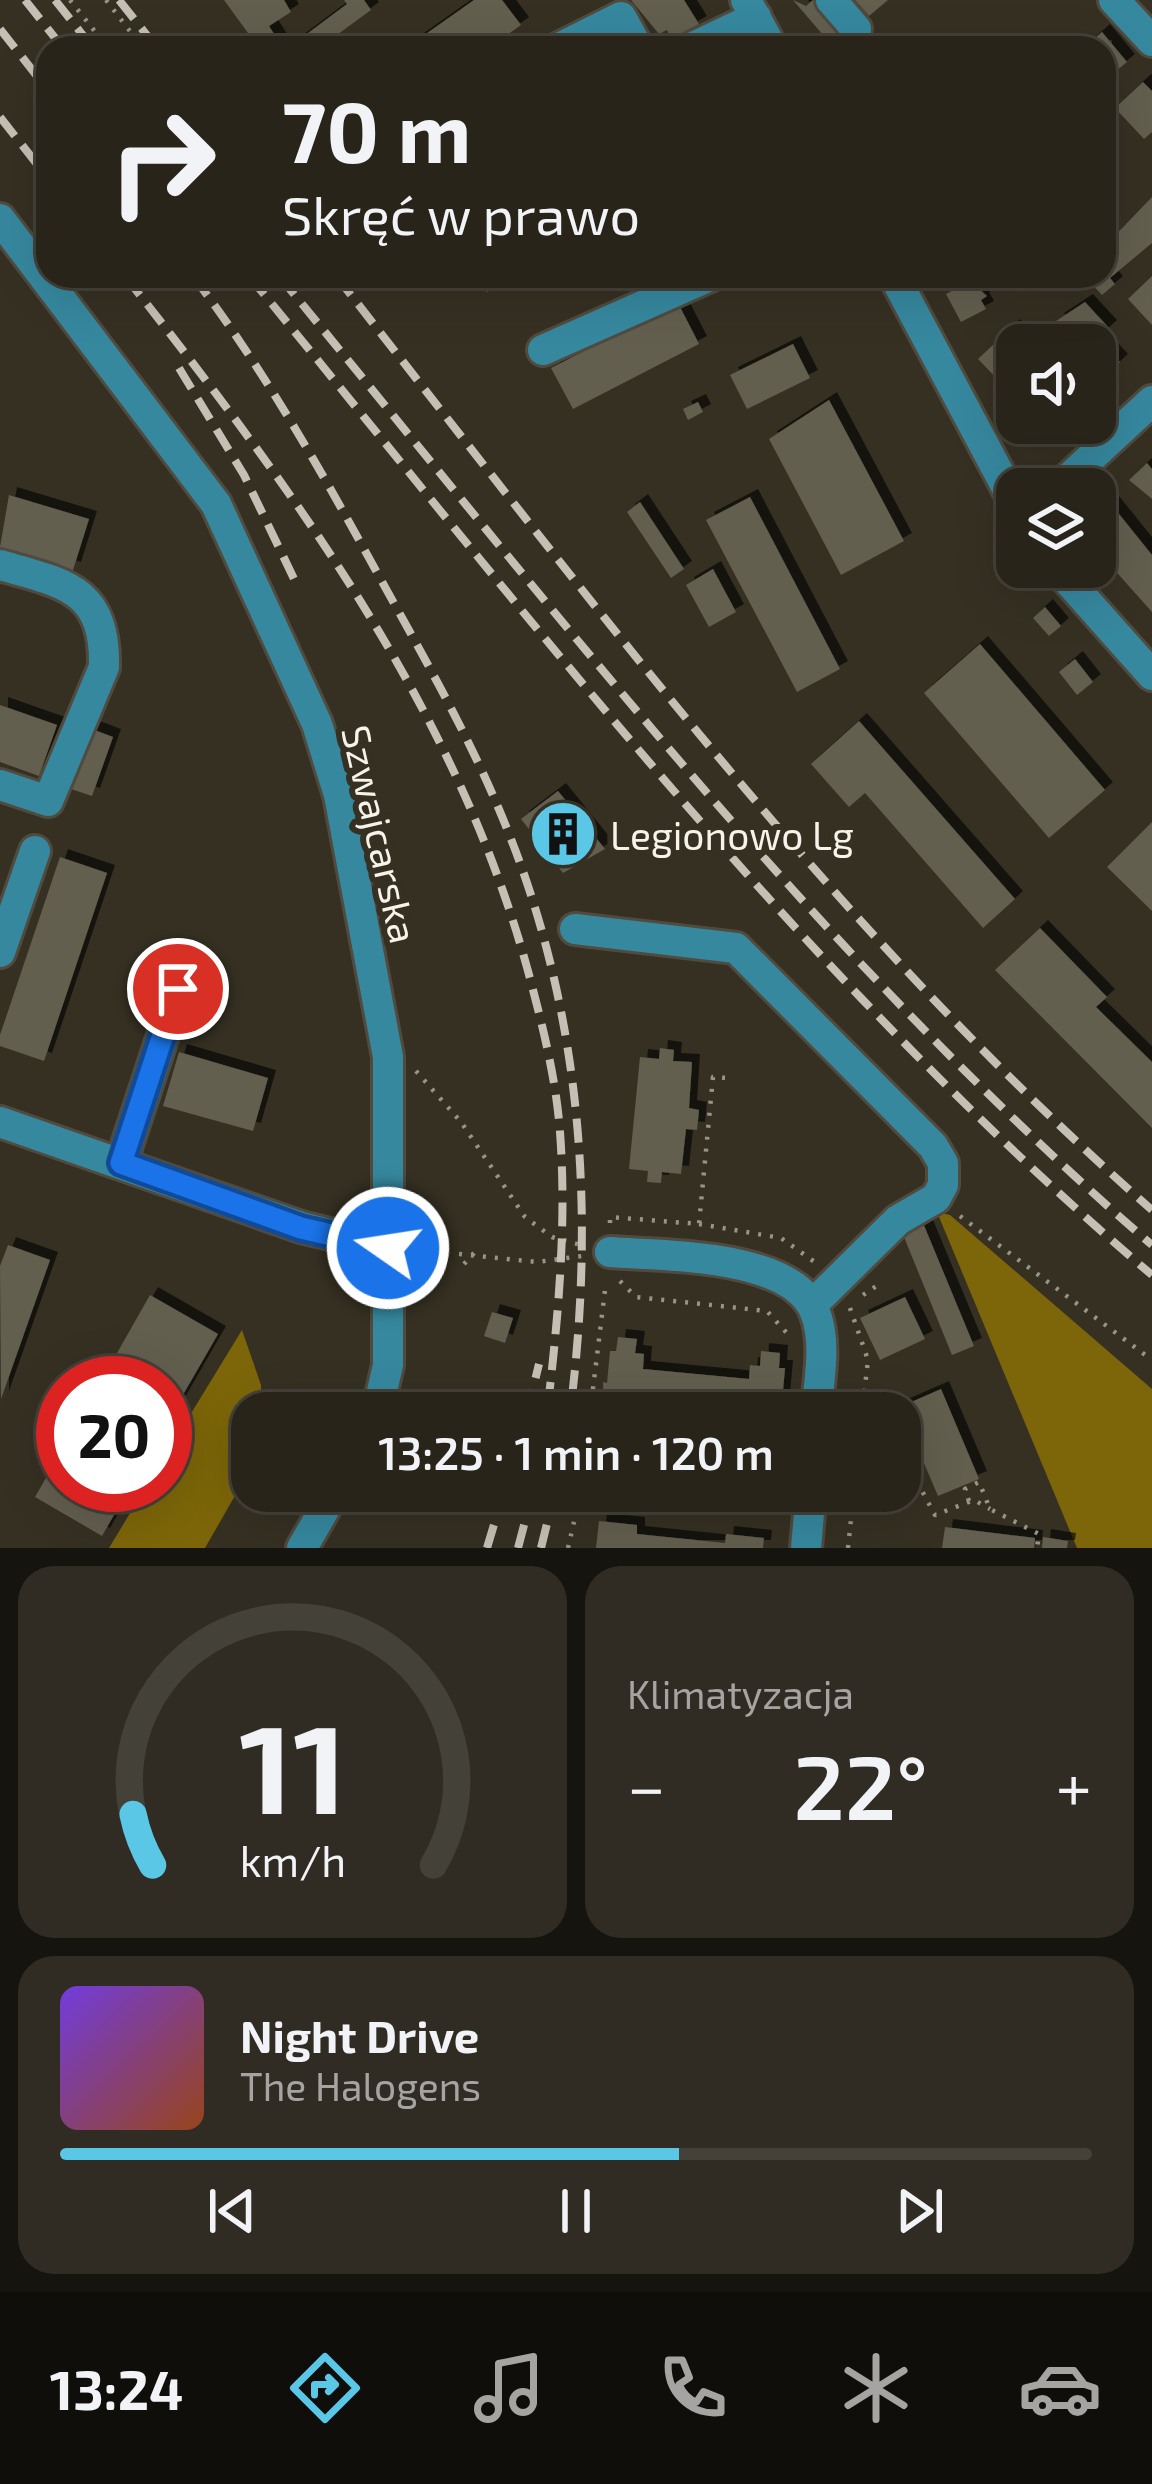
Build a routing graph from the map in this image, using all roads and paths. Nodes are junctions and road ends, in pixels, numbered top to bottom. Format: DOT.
graph roads {
  1 [pos="70,0"];
  2 [pos="106,0"];
  3 [pos="831,0"];
  4 [pos="1114,0"];
  5 [pos="751,8"];
  6 [pos="856,29"];
  7 [pos="98,36"];
  8 [pos="132,36"];
  9 [pos="583,36"];
  10 [pos="631,36"];
  11 [pos="709,36"];
  12 [pos="766,36"];
  13 [pos="1152,41"];
  14 [pos="0,219"];
  15 [pos="36,266"];
  16 [pos="52,288"];
  17 [pos="683,288"];
  18 [pos="900,288"];
  19 [pos="542,350"];
  20 [pos="1152,401"];
  21 [pos="996,468"];
  22 [pos="1080,468"];
  23 [pos="0,565"];
  24 [pos="1075,588"];
  25 [pos="1152,675"];
  26 [pos="0,785"];
  27 [pos="35,850"];
  28 [pos="575,929"];
  29 [pos="0,952"];
  30 [pos="178,989"];
  31 [pos="386,1043"];
  32 [pos="727,1078"];
  33 [pos="0,1122"];
  34 [pos="121,1163"];
  35 [pos="936,1198"];
  36 [pos="699,1224"];
  37 [pos="388,1248"];
  38 [pos="604,1252"];
  39 [pos="474,1253"];
  40 [pos="459,1254"];
  41 [pos="464,1264"];
  42 [pos="827,1273"];
  43 [pos="847,1303"];
  44 [pos="812,1305"];
  45 [pos="804,1358"];
  46 [pos="1152,1360"];
  47 [pos="382,1392"];
  48 [pos="593,1392"];
  49 [pos="818,1392"];
  50 [pos="864,1392"];
  51 [pos="921,1489"];
  52 [pos="970,1501"];
  53 [pos="990,1509"];
  54 [pos="323,1512"];
  55 [pos="576,1512"];
  56 [pos="809,1512"];
  57 [pos="852,1512"];
  58 [pos="302,1548"];
  59 [pos="568,1548"];
  60 [pos="806,1548"];
  61 [pos="848,1548"];
  62 [pos="1037,1548"];
  1 -- 7 [label="path"];
  2 -- 8 [label="path"];
  3 -- 6 [label="street"];
  4 -- 13 [label="street"];
  5 -- 11 [label="street"];
  5 -- 12 [label="street"];
  9 -- 10 [label="street"];
  14 -- 15 [label="street, Szwajcarska"];
  16 -- 31 [label="street, Szwajcarska"];
  17 -- 19 [label="street"];
  18 -- 21 [label="street"];
  20 -- 22 [label="street"];
  23 -- 26 [label="street"];
  24 -- 25 [label="street"];
  27 -- 29 [label="street"];
  28 -- 35 [label="street"];
  30 -- 34 [label="street"];
  31 -- 37 [label="street, Szwajcarska"];
  31 -- 38 [label="path"];
  32 -- 36 [label="path"];
  33 -- 34 [label="street"];
  34 -- 37 [label="street"];
  35 -- 44 [label="street"];
  35 -- 46 [label="path"];
  36 -- 38 [label="path"];
  36 -- 42 [label="path"];
  37 -- 47 [label="street, Szwajcarska"];
  38 -- 39 [label="path"];
  38 -- 44 [label="street"];
  39 -- 40 [label="path"];
  39 -- 41 [label="path"];
  43 -- 50 [label="path"];
  44 -- 49 [label="street"];
  45 -- 48 [label="path"];
  51 -- 52 [label="path"];
  52 -- 53 [label="path"];
  52 -- 53 [label="path"];
  53 -- 62 [label="path"];
  54 -- 58 [label="street"];
  55 -- 59 [label="path"];
  56 -- 60 [label="street"];
  57 -- 61 [label="path"];
}
